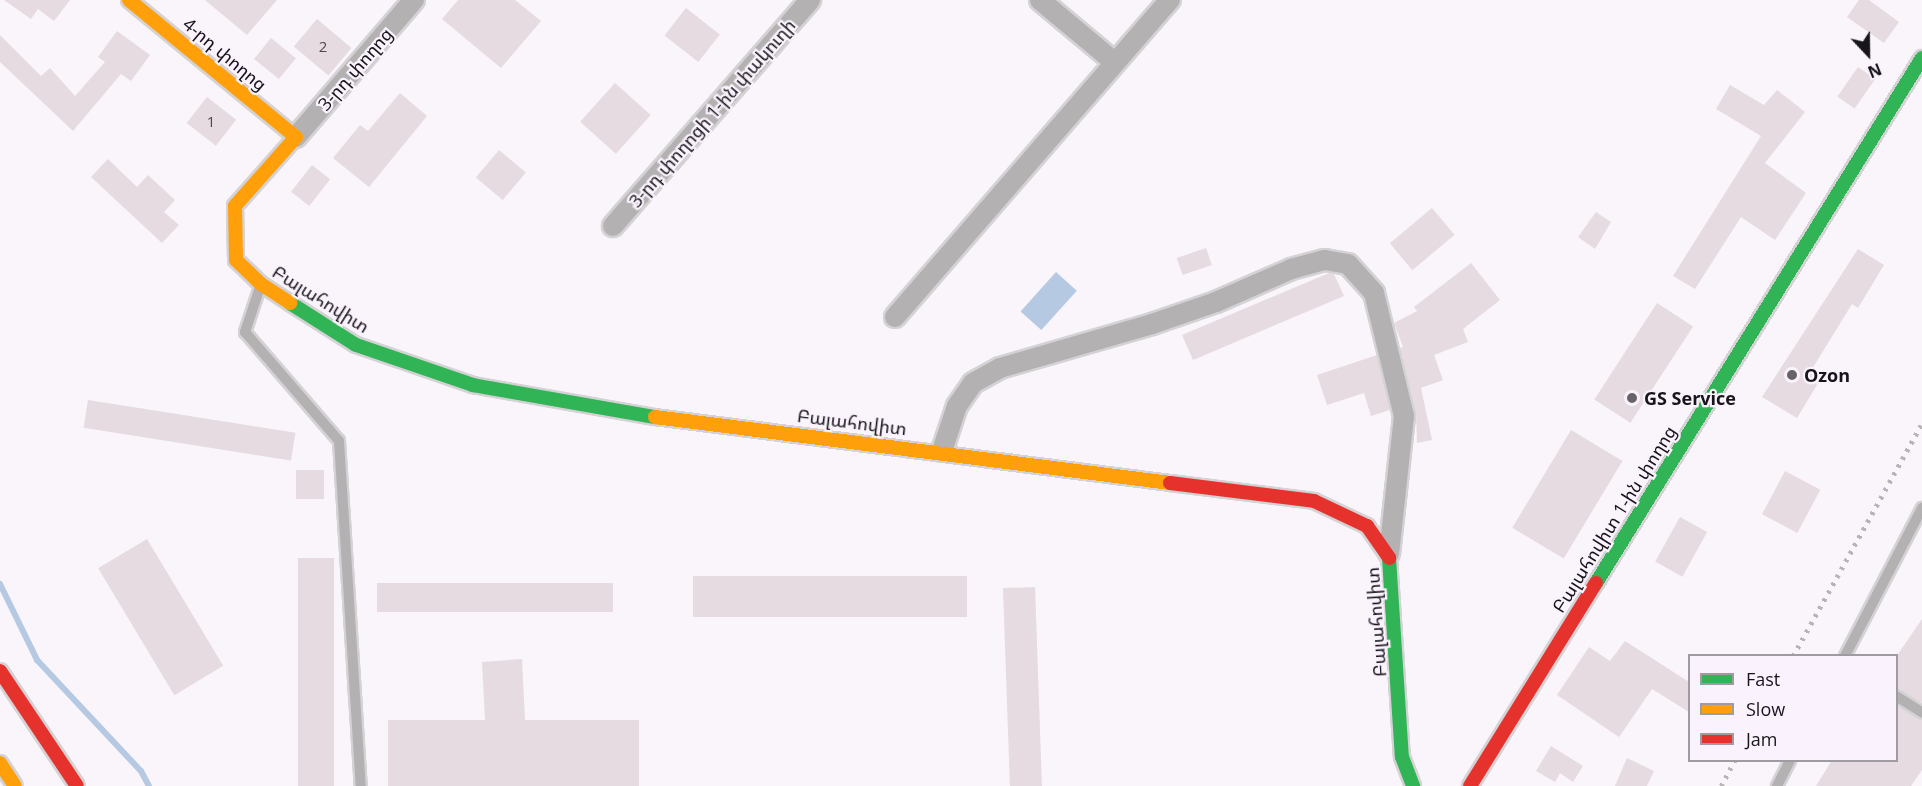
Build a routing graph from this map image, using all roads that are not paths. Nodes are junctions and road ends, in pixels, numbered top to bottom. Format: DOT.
graph roads {
  1 [pos="129,0"];
  2 [pos="414,0"];
  3 [pos="810,0"];
  4 [pos="1040,0"];
  5 [pos="1170,0"];
  6 [pos="1922,58"];
  7 [pos="1113,62"];
  8 [pos="296,137"];
  9 [pos="613,226"];
  10 [pos="261,284"];
  11 [pos="895,317"];
  12 [pos="942,452"];
  13 [pos="1922,508"];
  14 [pos="1919,522"];
  15 [pos="1389,553"];
  16 [pos="1846,654"];
  17 [pos="0,671"];
  18 [pos="1898,697"];
  19 [pos="1922,712"];
  20 [pos="1789,762"];
  21 [pos="0,763"];
  22 [pos="15,786"];
  23 [pos="77,786"];
  24 [pos="361,786"];
  25 [pos="1413,786"];
  26 [pos="1470,786"];
  27 [pos="1777,786"];
  1 -- 8 [label="street, 4-րդ փողոց"];
  2 -- 8 [label="street, 3-րդ փողոց"];
  3 -- 9 [label="street, 3-րդ փողոցի 1-ին փակուղի"];
  4 -- 7 [label="street"];
  5 -- 7 [label="street"];
  6 -- 26 [label="street, Բալահովիտ 1-ին փողոց"];
  7 -- 11 [label="street"];
  8 -- 10 [label="street, Բալահովիտ"];
  10 -- 12 [label="street, Բալահովիտ"];
  10 -- 24 [label="lane"];
  12 -- 15 [label="street, Բալահովիտ"];
  12 -- 15 [label="street"];
  13 -- 14 [label="lane"];
  14 -- 16 [label="lane"];
  15 -- 25 [label="street, Բալահովիտ"];
  17 -- 23 [label="street"];
  18 -- 19 [label="lane"];
  20 -- 27 [label="lane"];
  21 -- 22 [label="street"];
}
